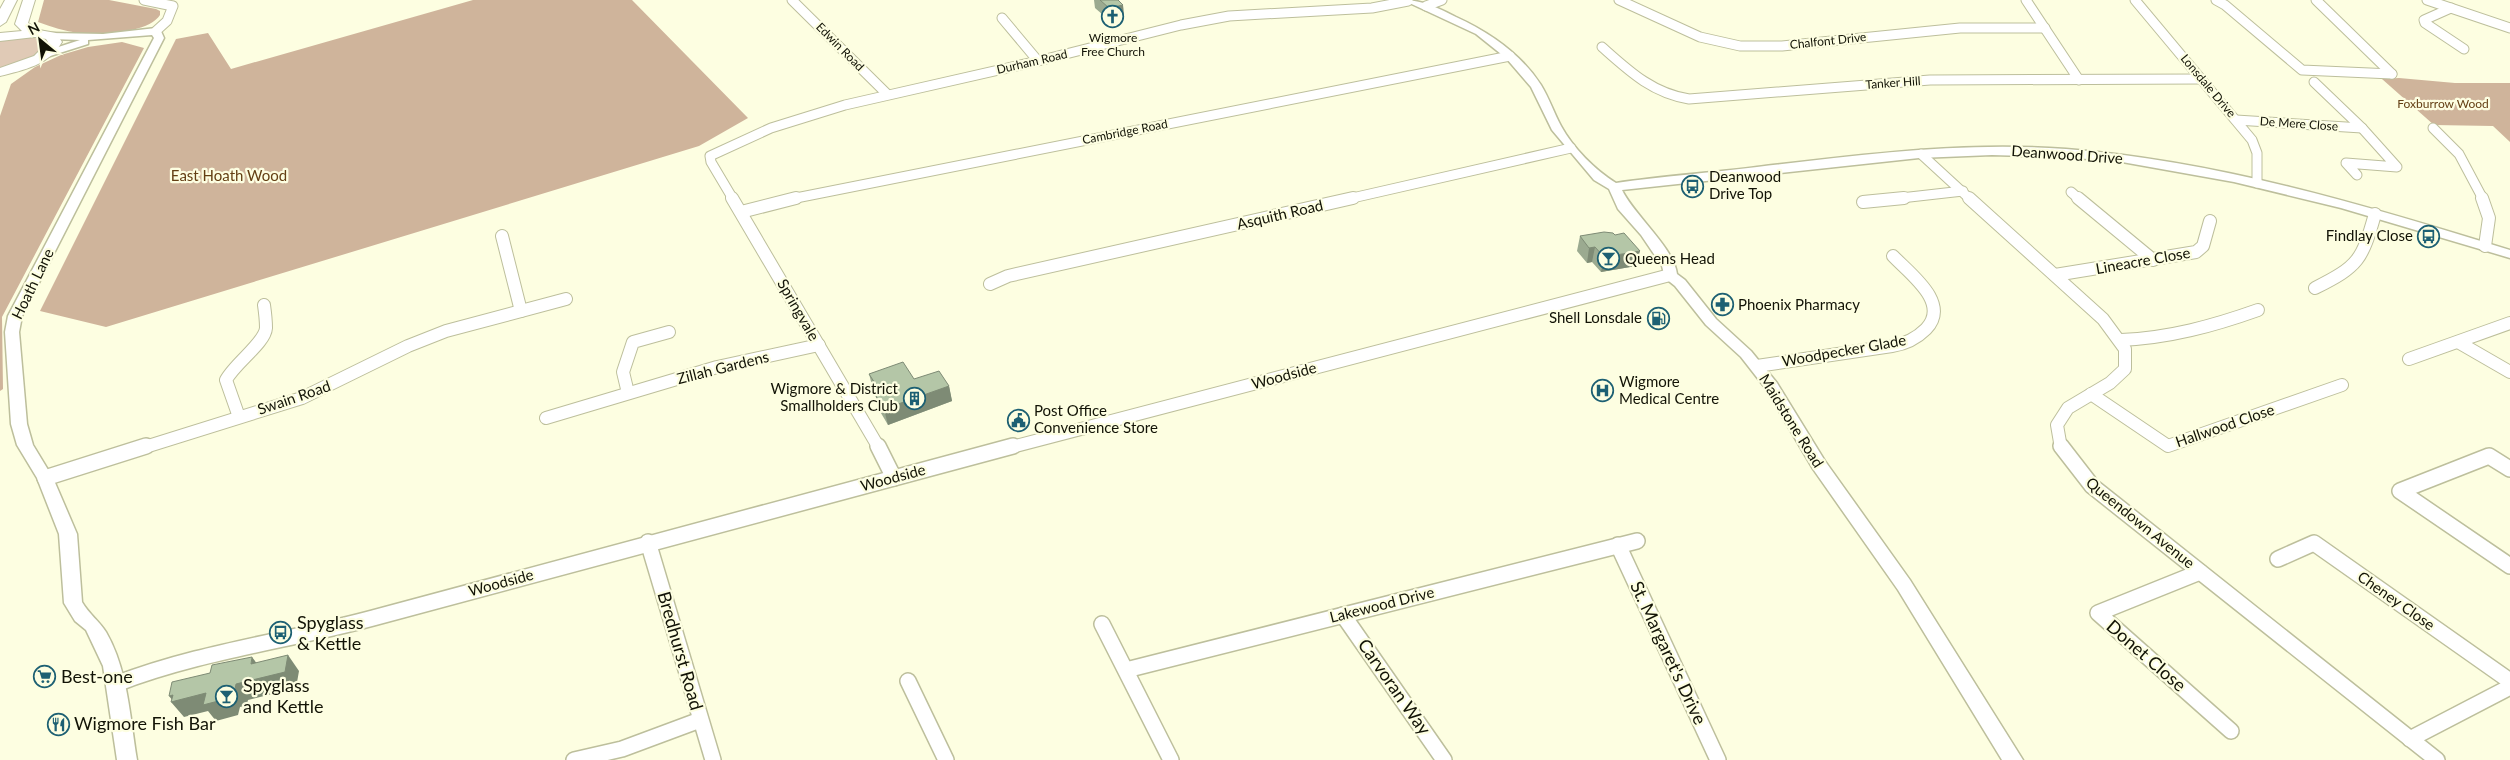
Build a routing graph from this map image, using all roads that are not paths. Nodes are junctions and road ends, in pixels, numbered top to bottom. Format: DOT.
graph roads {
  1 [pos="11,0"];
  2 [pos="29,0"];
  3 [pos="144,0"];
  4 [pos="792,0"];
  5 [pos="1442,0"];
  6 [pos="1619,0"];
  7 [pos="2026,0"];
  8 [pos="2135,0"];
  9 [pos="2216,0"];
  10 [pos="2316,0"];
  11 [pos="2427,0"];
  12 [pos="1408,1"];
  13 [pos="1426,6"];
  14 [pos="2450,8"];
  15 [pos="1002,18"];
  16 [pos="0,22"];
  17 [pos="2046,28"];
  18 [pos="2510,28"];
  19 [pos="156,31"];
  20 [pos="35,32"];
  21 [pos="0,36"];
  22 [pos="50,36"];
  23 [pos="103,37"];
  24 [pos="1602,47"];
  25 [pos="2464,49"];
  26 [pos="47,54"];
  27 [pos="1510,56"];
  28 [pos="1038,61"];
  29 [pos="26,64"];
  30 [pos="0,72"];
  31 [pos="2202,79"];
  32 [pos="2079,80"];
  33 [pos="0,82"];
  34 [pos="2314,82"];
  35 [pos="887,94"];
  36 [pos="2236,120"];
  37 [pos="2362,128"];
  38 [pos="2433,128"];
  39 [pos="1570,148"];
  40 [pos="723,150"];
  41 [pos="1921,154"];
  42 [pos="2357,175"];
  43 [pos="2257,183"];
  44 [pos="1614,187"];
  45 [pos="1963,191"];
  46 [pos="2071,192"];
  47 [pos="1863,202"];
  48 [pos="741,212"];
  49 [pos="2375,214"];
  50 [pos="2210,221"];
  51 [pos="502,236"];
  52 [pos="2485,246"];
  53 [pos="2510,254"];
  54 [pos="1892,256"];
  55 [pos="2153,260"];
  56 [pos="1670,275"];
  57 [pos="2056,275"];
  58 [pos="990,284"];
  59 [pos="2315,288"];
  60 [pos="566,299"];
  61 [pos="264,305"];
  62 [pos="2258,310"];
  63 [pos="521,311"];
  64 [pos="2510,324"];
  65 [pos="669,332"];
  66 [pos="2121,340"];
  67 [pos="2458,342"];
  68 [pos="819,345"];
  69 [pos="2409,359"];
  70 [pos="1757,366"];
  71 [pos="2510,372"];
  72 [pos="2342,386"];
  73 [pos="628,394"];
  74 [pos="2091,394"];
  75 [pos="239,417"];
  76 [pos="546,418"];
  77 [pos="2510,469"];
  78 [pos="45,478"];
  79 [pos="894,478"];
  80 [pos="1638,541"];
  81 [pos="648,542"];
  82 [pos="1618,545"];
  83 [pos="2278,559"];
  84 [pos="2510,566"];
  85 [pos="2200,572"];
  86 [pos="1343,615"];
  87 [pos="1102,624"];
  88 [pos="1126,670"];
  89 [pos="908,681"];
  90 [pos="2510,681"];
  91 [pos="116,684"];
  92 [pos="2510,687"];
  93 [pos="700,720"];
  94 [pos="2231,731"];
  95 [pos="2410,739"];
  96 [pos="127,760"];
  97 [pos="574,760"];
  98 [pos="713,760"];
  99 [pos="946,760"];
  100 [pos="1172,760"];
  101 [pos="1444,760"];
  102 [pos="1718,760"];
  103 [pos="2013,760"];
  104 [pos="2437,760"];
  1 -- 16 [label="main road"];
  2 -- 20 [label="main road"];
  3 -- 19 [label="street"];
  4 -- 35 [label="street, Edwin Road"];
  5 -- 13 [label="street"];
  6 -- 17 [label="street, Chalfont Drive"];
  7 -- 17 [label="street"];
  8 -- 31 [label="street, Lonsdale Drive"];
  9 -- 10 [label="street"];
  11 -- 14 [label="street"];
  12 -- 13 [label="street, Maidstone Road"];
  12 -- 28 [label="street, Durham Road"];
  13 -- 27 [label="street, Maidstone Road"];
  14 -- 18 [label="street"];
  14 -- 25 [label="street"];
  15 -- 28 [label="street"];
  17 -- 32 [label="street"];
  19 -- 23 [label="street"];
  19 -- 78 [label="street, Hoath Lane"];
  20 -- 21 [label="main road"];
  20 -- 22 [label="main road"];
  22 -- 23 [label="street"];
  22 -- 26 [label="main road"];
  23 -- 26 [label="street"];
  24 -- 32 [label="street, Tanker Hill"];
  26 -- 29 [label="main road"];
  27 -- 39 [label="street, Maidstone Road"];
  27 -- 48 [label="street, Cambridge Road"];
  28 -- 35 [label="street, Durham Road"];
  29 -- 30 [label="main road"];
  29 -- 33 [label="main road"];
  31 -- 32 [label="street, Tanker Hill"];
  31 -- 36 [label="street, Lonsdale Drive"];
  34 -- 37 [label="street, De Mere Close"];
  35 -- 40 [label="street, Durham Road"];
  36 -- 37 [label="street, De Mere Close"];
  36 -- 43 [label="street, Lonsdale Drive"];
  37 -- 42 [label="street, De Mere Close"];
  38 -- 52 [label="street"];
  39 -- 44 [label="street, Maidstone Road"];
  39 -- 58 [label="street, Asquith Road"];
  40 -- 48 [label="street, Springvale"];
  41 -- 43 [label="street, Deanwood Drive"];
  41 -- 44 [label="street, Deanwood Drive"];
  41 -- 45 [label="street, Queendown Avenue"];
  43 -- 49 [label="street, Deanwood Drive"];
  44 -- 56 [label="street, Maidstone Road"];
  45 -- 47 [label="street"];
  45 -- 57 [label="street, Queendown Avenue"];
  46 -- 55 [label="street"];
  48 -- 68 [label="street, Springvale"];
  49 -- 52 [label="street, Deanwood Drive"];
  49 -- 59 [label="street"];
  50 -- 55 [label="street, Lineacre Close"];
  51 -- 63 [label="street"];
  52 -- 53 [label="street, Deanwood Drive"];
  54 -- 70 [label="street, Woodpecker Glade"];
  55 -- 57 [label="street, Lineacre Close"];
  56 -- 70 [label="street, Maidstone Road"];
  56 -- 79 [label="street, Woodside"];
  57 -- 66 [label="street, Queendown Avenue"];
  60 -- 63 [label="street, Swain Road"];
  61 -- 75 [label="street"];
  62 -- 66 [label="street"];
  63 -- 75 [label="street, Swain Road"];
  64 -- 67 [label="street"];
  65 -- 73 [label="street"];
  66 -- 74 [label="street, Queendown Avenue"];
  67 -- 69 [label="street"];
  67 -- 71 [label="street"];
  68 -- 73 [label="street, Zillah Gardens"];
  68 -- 79 [label="street, Springvale"];
  70 -- 103 [label="street, Maidstone Road"];
  72 -- 74 [label="street, Hallwood Close"];
  73 -- 76 [label="street, Zillah Gardens"];
  74 -- 85 [label="street, Queendown Avenue"];
  75 -- 78 [label="street, Swain Road"];
  77 -- 84 [label="street"];
  78 -- 91 [label="street, Hoath Lane"];
  79 -- 81 [label="street, Woodside"];
  80 -- 82 [label="street, Lakewood Drive"];
  81 -- 91 [label="street, Woodside"];
  81 -- 93 [label="street, Bredhurst Road"];
  82 -- 86 [label="street, Lakewood Drive"];
  82 -- 102 [label="street, St. Margaret's Drive"];
  83 -- 90 [label="street, Cheney Close"];
  85 -- 94 [label="street, Donet Close"];
  85 -- 95 [label="street, Queendown Avenue"];
  86 -- 88 [label="street, Lakewood Drive"];
  86 -- 101 [label="street, Carvoran Way"];
  87 -- 88 [label="street"];
  88 -- 100 [label="street"];
  89 -- 99 [label="street"];
  91 -- 96 [label="street, Hoath Lane"];
  92 -- 95 [label="street"];
  93 -- 97 [label="street"];
  93 -- 98 [label="street, Bredhurst Road"];
  95 -- 104 [label="street, Queendown Avenue"];
}
